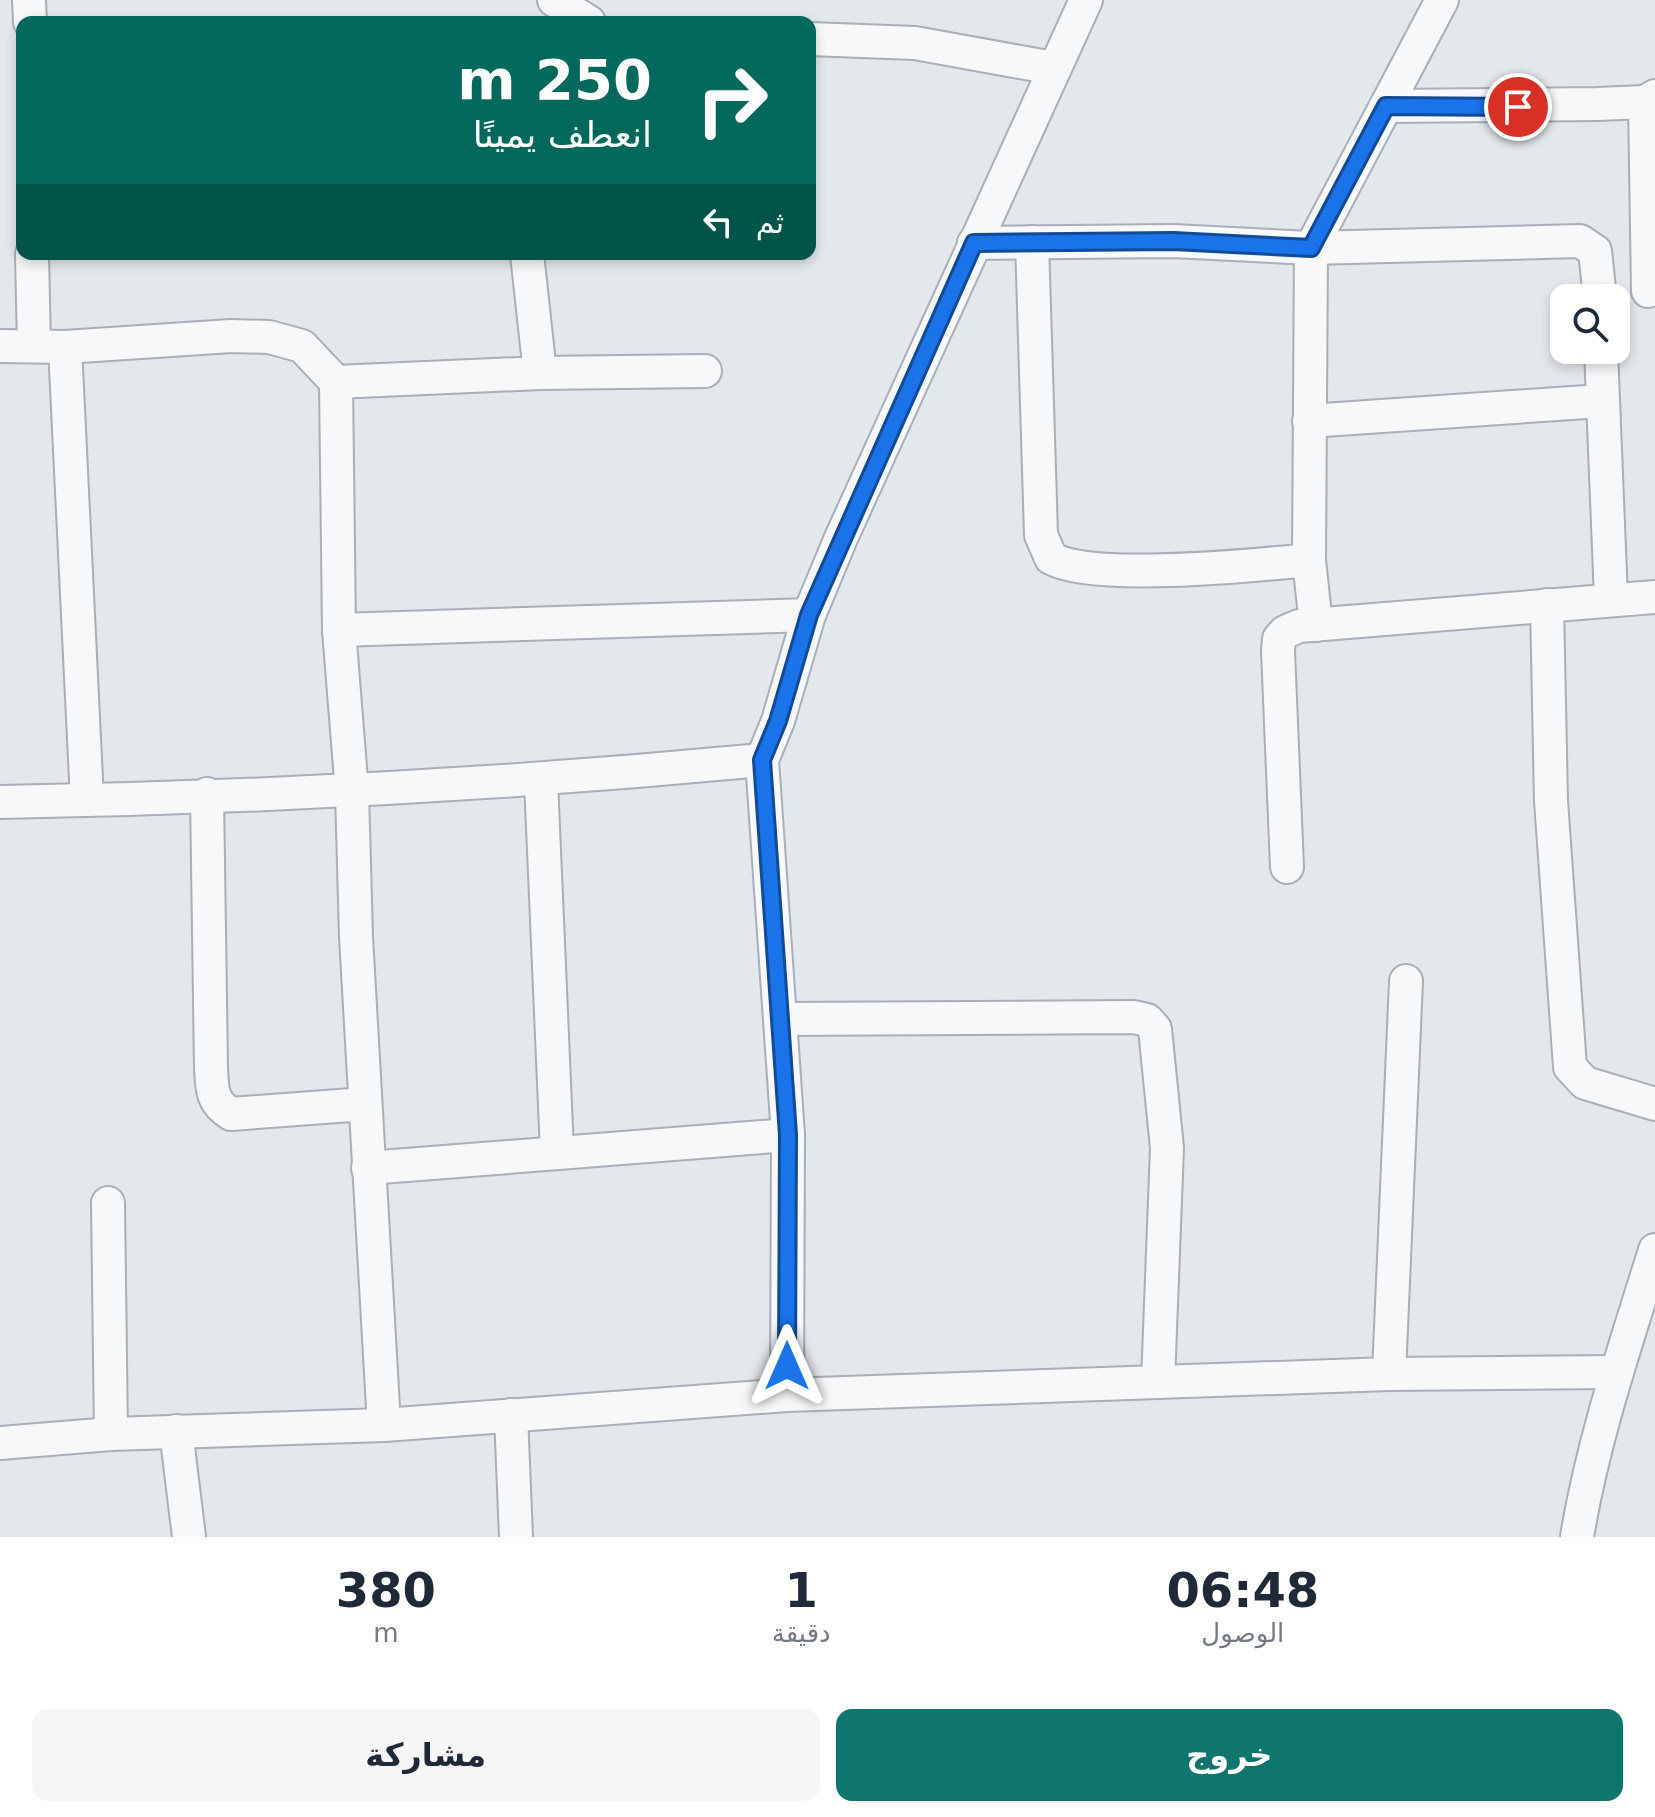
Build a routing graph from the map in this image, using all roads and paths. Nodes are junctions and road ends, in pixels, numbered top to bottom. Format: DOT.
graph roads {
  1 [pos="554,0"];
  2 [pos="1086,0"];
  3 [pos="1442,0"];
  4 [pos="579,16"];
  5 [pos="816,39"];
  6 [pos="1053,68"];
  7 [pos="1650,99"];
  8 [pos="1386,106"];
  9 [pos="1032,242"];
  10 [pos="974,243"];
  11 [pos="1311,248"];
  12 [pos="33,260"];
  13 [pos="528,260"];
  14 [pos="1599,284"];
  15 [pos="1652,291"];
  16 [pos="1630,293"];
  17 [pos="0,346"];
  18 [pos="49,346"];
  19 [pos="1601,364"];
  20 [pos="705,371"];
  21 [pos="540,373"];
  22 [pos="336,382"];
  23 [pos="1601,401"];
  24 [pos="1309,421"];
  25 [pos="1309,560"];
  26 [pos="1655,597"];
  27 [pos="1611,599"];
  28 [pos="1547,605"];
  29 [pos="809,615"];
  30 [pos="1316,625"];
  31 [pos="339,630"];
  32 [pos="762,760"];
  33 [pos="541,781"];
  34 [pos="352,792"];
  35 [pos="207,794"];
  36 [pos="87,800"];
  37 [pos="0,802"];
  38 [pos="1287,867"];
  39 [pos="1406,981"];
  40 [pos="782,1019"];
  41 [pos="365,1104"];
  42 [pos="1655,1104"];
  43 [pos="788,1135"];
  44 [pos="557,1152"];
  45 [pos="368,1168"];
  46 [pos="108,1203"];
  47 [pos="1655,1250"];
  48 [pos="1617,1372"];
  49 [pos="1389,1374"];
  50 [pos="1158,1382"];
  51 [pos="787,1395"];
  52 [pos="511,1415"];
  53 [pos="384,1425"];
  54 [pos="176,1431"];
  55 [pos="111,1434"];
  56 [pos="0,1443"];
  57 [pos="189,1537"];
  58 [pos="516,1537"];
  59 [pos="1577,1537"];
  1 -- 4 [label="street"];
  2 -- 6 [label="street"];
  3 -- 8 [label="street"];
  5 -- 6 [label="street"];
  6 -- 10 [label="street"];
  7 -- 8 [label="street"];
  7 -- 15 [label="street"];
  8 -- 11 [label="street"];
  9 -- 10 [label="street"];
  9 -- 11 [label="street"];
  9 -- 25 [label="street"];
  10 -- 29 [label="street"];
  11 -- 14 [label="street"];
  11 -- 24 [label="street"];
  12 -- 18 [label="street"];
  13 -- 21 [label="street"];
  15 -- 16 [label="street"];
  17 -- 18 [label="street"];
  18 -- 22 [label="street"];
  18 -- 36 [label="street"];
  19 -- 23 [label="street"];
  20 -- 21 [label="street"];
  21 -- 22 [label="street"];
  22 -- 31 [label="street"];
  23 -- 24 [label="street"];
  23 -- 27 [label="street"];
  24 -- 25 [label="street"];
  25 -- 30 [label="street"];
  26 -- 27 [label="street"];
  27 -- 28 [label="street"];
  28 -- 30 [label="street"];
  28 -- 42 [label="street"];
  29 -- 31 [label="street"];
  29 -- 32 [label="street"];
  30 -- 38 [label="street"];
  31 -- 34 [label="street"];
  32 -- 33 [label="street"];
  32 -- 40 [label="street"];
  33 -- 34 [label="street"];
  33 -- 44 [label="street"];
  34 -- 35 [label="street"];
  34 -- 41 [label="street"];
  35 -- 36 [label="street"];
  35 -- 41 [label="street"];
  36 -- 37 [label="street"];
  39 -- 49 [label="street"];
  40 -- 43 [label="street"];
  40 -- 50 [label="street"];
  41 -- 45 [label="street"];
  43 -- 44 [label="street"];
  43 -- 51 [label="street"];
  44 -- 45 [label="street"];
  45 -- 53 [label="street"];
  46 -- 55 [label="street"];
  47 -- 48 [label="street"];
  48 -- 49 [label="street"];
  48 -- 59 [label="street"];
  49 -- 50 [label="street"];
  50 -- 51 [label="street"];
  51 -- 52 [label="street"];
  52 -- 53 [label="street"];
  52 -- 58 [label="street"];
  53 -- 54 [label="street"];
  54 -- 55 [label="street"];
  54 -- 57 [label="street"];
  55 -- 56 [label="street"];
}
